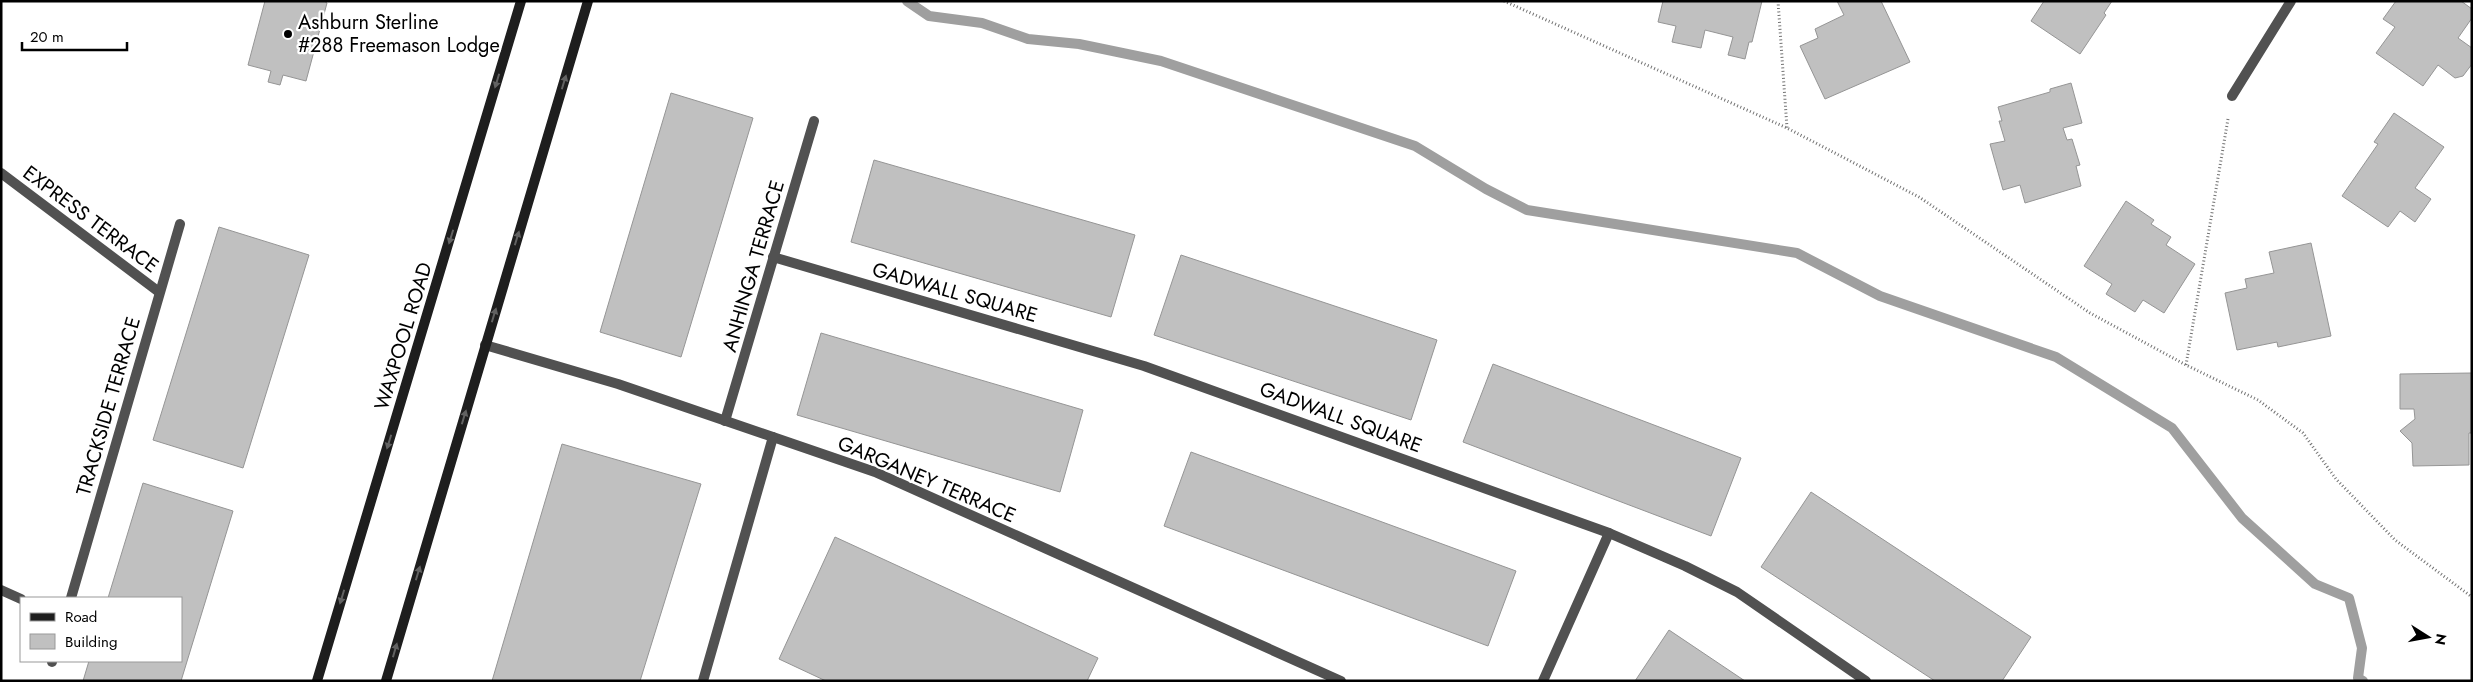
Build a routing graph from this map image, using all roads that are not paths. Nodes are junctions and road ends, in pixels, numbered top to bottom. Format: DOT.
graph roads {
  1 [pos="521,1"];
  2 [pos="588,1"];
  3 [pos="2291,1"];
  4 [pos="2232,96"];
  5 [pos="814,121"];
  6 [pos="1,173"];
  7 [pos="180,224"];
  8 [pos="773,257"];
  9 [pos="159,292"];
  10 [pos="485,345"];
  11 [pos="725,421"];
  12 [pos="773,437"];
  13 [pos="1610,533"];
  14 [pos="1,590"];
  15 [pos="71,597"];
  16 [pos="20,599"];
  17 [pos="317,681"];
  18 [pos="386,681"];
  19 [pos="702,681"];
  20 [pos="1341,681"];
  21 [pos="1543,681"];
  22 [pos="1866,681"];
  1 -- 17 [label="main road, WAXPOOL ROAD, one-way"];
  10 -- 2 [label="main road, one-way"];
  3 -- 4 [label="street"];
  5 -- 8 [label="street, ANHINGA TERRACE"];
  6 -- 9 [label="street, EXPRESS TERRACE"];
  7 -- 9 [label="street, TRACKSIDE TERRACE"];
  8 -- 11 [label="street, ANHINGA TERRACE"];
  8 -- 13 [label="street, GADWALL SQUARE"];
  9 -- 15 [label="street, TRACKSIDE TERRACE"];
  10 -- 11 [label="street, GARGANEY TERRACE"];
  18 -- 10 [label="main road, one-way"];
  11 -- 12 [label="street, GARGANEY TERRACE"];
  12 -- 19 [label="street"];
  12 -- 20 [label="street, GARGANEY TERRACE"];
  13 -- 21 [label="street"];
  13 -- 22 [label="street, GADWALL SQUARE"];
  14 -- 16 [label="street"];
}
